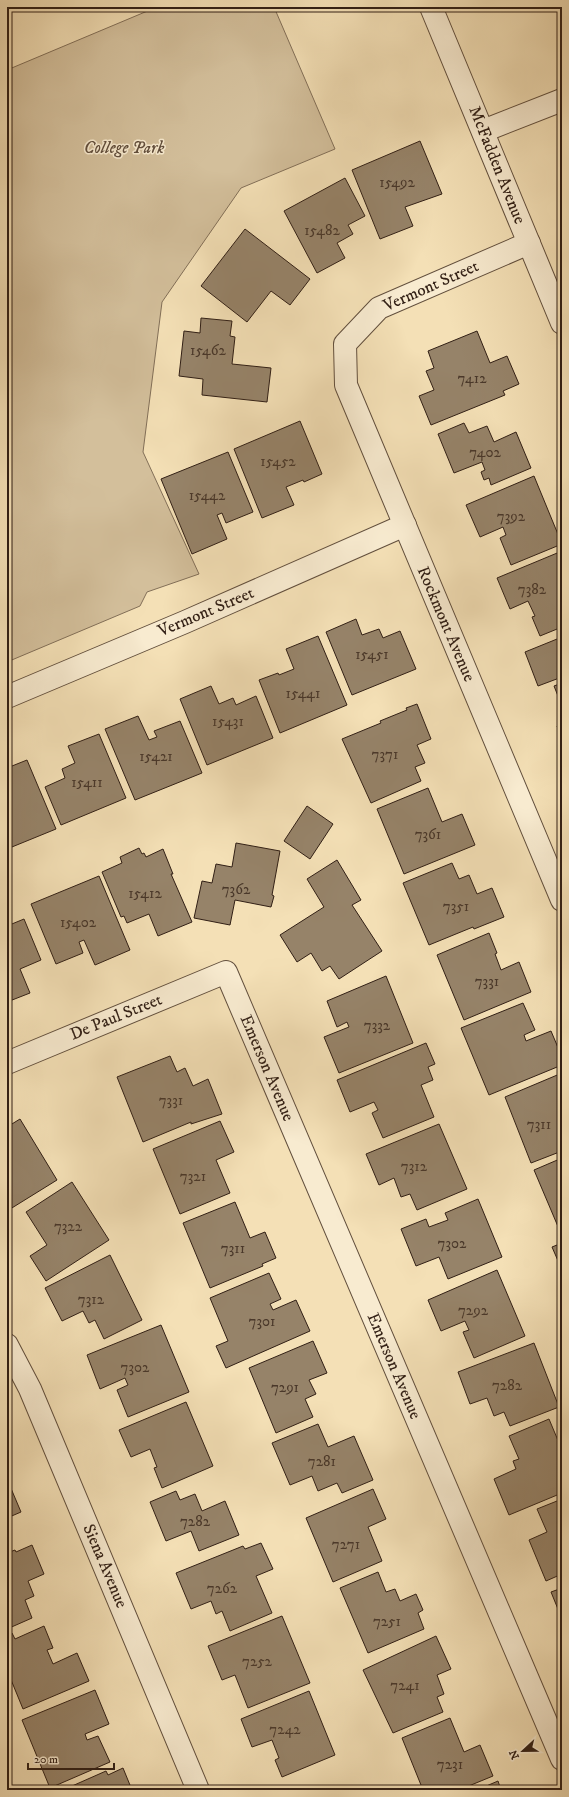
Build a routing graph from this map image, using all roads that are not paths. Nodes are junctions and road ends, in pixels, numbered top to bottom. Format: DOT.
graph roads {
  1 [pos="431,7"];
  2 [pos="562,100"];
  3 [pos="484,132"];
  4 [pos="529,243"];
  5 [pos="562,323"];
  6 [pos="344,344"];
  7 [pos="405,525"];
  8 [pos="7,696"];
  9 [pos="562,900"];
  10 [pos="226,972"];
  11 [pos="7,1063"];
  12 [pos="7,1345"];
  13 [pos="562,1759"];
  14 [pos="198,1790"];
  1 -- 3 [label="street, McFadden Avenue"];
  2 -- 3 [label="street"];
  3 -- 4 [label="street, McFadden Avenue"];
  4 -- 5 [label="street, McFadden Avenue"];
  4 -- 6 [label="street, Vermont Street"];
  6 -- 7 [label="street, Rockmont Avenue"];
  7 -- 8 [label="street, Vermont Street"];
  7 -- 9 [label="street, Rockmont Avenue"];
  10 -- 11 [label="street, De Paul Street"];
  10 -- 13 [label="street, Emerson Avenue"];
  12 -- 14 [label="street, Siena Avenue"];
}
